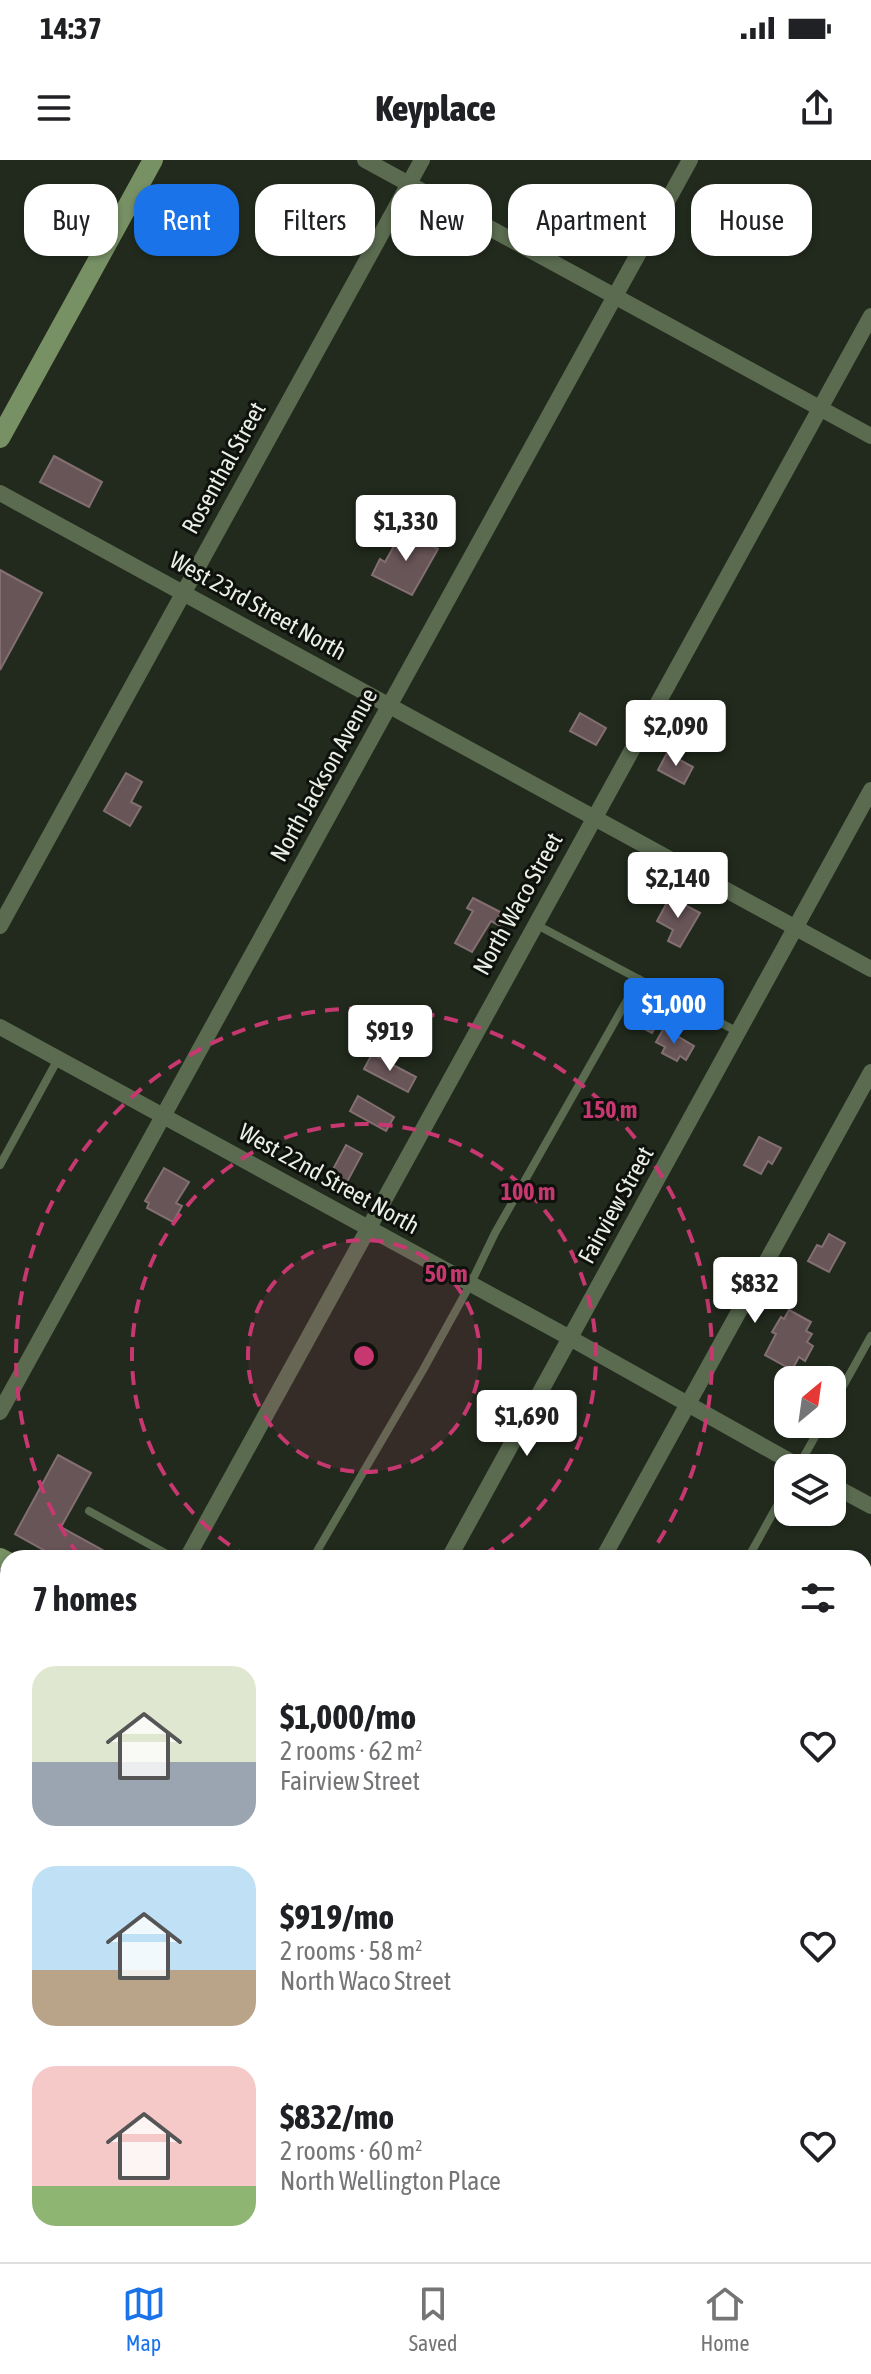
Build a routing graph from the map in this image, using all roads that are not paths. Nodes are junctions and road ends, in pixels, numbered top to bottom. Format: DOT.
graph roads {
  1 [pos="153,160"];
  2 [pos="365,160"];
  3 [pos="422,160"];
  4 [pos="690,160"];
  5 [pos="409,183"];
  6 [pos="615,296"];
  7 [pos="871,316"];
  8 [pos="820,408"];
  9 [pos="871,436"];
  10 [pos="0,438"];
  11 [pos="0,493"];
  12 [pos="183,593"];
  13 [pos="390,706"];
  14 [pos="871,790"];
  15 [pos="596,818"];
  16 [pos="537,925"];
  17 [pos="0,926"];
  18 [pos="795,927"];
  19 [pos="871,969"];
  20 [pos="639,979"];
  21 [pos="0,1027"];
  22 [pos="738,1032"];
  23 [pos="59,1059"];
  24 [pos="871,1072"];
  25 [pos="163,1116"];
  26 [pos="0,1165"];
  27 [pos="369,1228"];
  28 [pos="471,1283"];
  29 [pos="871,1336"];
  30 [pos="570,1338"];
  31 [pos="846,1381"];
  32 [pos="688,1404"];
  33 [pos="0,1412"];
  34 [pos="777,1454"];
  35 [pos="846,1493"];
  36 [pos="871,1506"];
  37 [pos="89,1511"];
  38 [pos="774,1511"];
  39 [pos="160,1550"];
  40 [pos="191,1550"];
  41 [pos="318,1550"];
  42 [pos="453,1550"];
  43 [pos="607,1550"];
  44 [pos="752,1550"];
  1 -- 10 [label="street"];
  2 -- 5 [label="street"];
  3 -- 5 [label="street, Rosenthal Street"];
  4 -- 6 [label="street, North Jackson Avenue"];
  5 -- 6 [label="street"];
  5 -- 12 [label="street, Rosenthal Street"];
  6 -- 8 [label="street"];
  6 -- 13 [label="street, North Jackson Avenue"];
  7 -- 8 [label="street, North Waco Street"];
  8 -- 9 [label="street"];
  8 -- 15 [label="street, North Waco Street"];
  11 -- 12 [label="street, West 23rd Street North"];
  12 -- 13 [label="street, West 23rd Street North"];
  12 -- 17 [label="street, Rosenthal Street"];
  13 -- 15 [label="street, West 23rd Street North"];
  13 -- 25 [label="street, North Jackson Avenue"];
  14 -- 18 [label="street, Fairview Street"];
  15 -- 16 [label="street, North Waco Street"];
  15 -- 18 [label="street, West 23rd Street North"];
  16 -- 20 [label="lane"];
  16 -- 27 [label="street, North Waco Street"];
  18 -- 19 [label="street, West 23rd Street North"];
  18 -- 22 [label="street, Fairview Street"];
  20 -- 22 [label="lane"];
  20 -- 28 [label="lane"];
  21 -- 23 [label="street, West 22nd Street North"];
  22 -- 30 [label="street, Fairview Street"];
  23 -- 25 [label="street, West 22nd Street North"];
  23 -- 26 [label="lane"];
  24 -- 32 [label="street"];
  25 -- 27 [label="street, West 22nd Street North"];
  25 -- 33 [label="street, North Jackson Avenue"];
  27 -- 28 [label="street, West 22nd Street North"];
  27 -- 40 [label="street, North Waco Street"];
  28 -- 30 [label="street, West 22nd Street North"];
  28 -- 41 [label="lane"];
  29 -- 31 [label="lane"];
  30 -- 32 [label="street, West 22nd Street North"];
  30 -- 42 [label="street, Fairview Street"];
  32 -- 34 [label="street, West 22nd Street North"];
  32 -- 43 [label="street"];
  35 -- 36 [label="street"];
  37 -- 39 [label="lane"];
  38 -- 44 [label="lane"];
}
